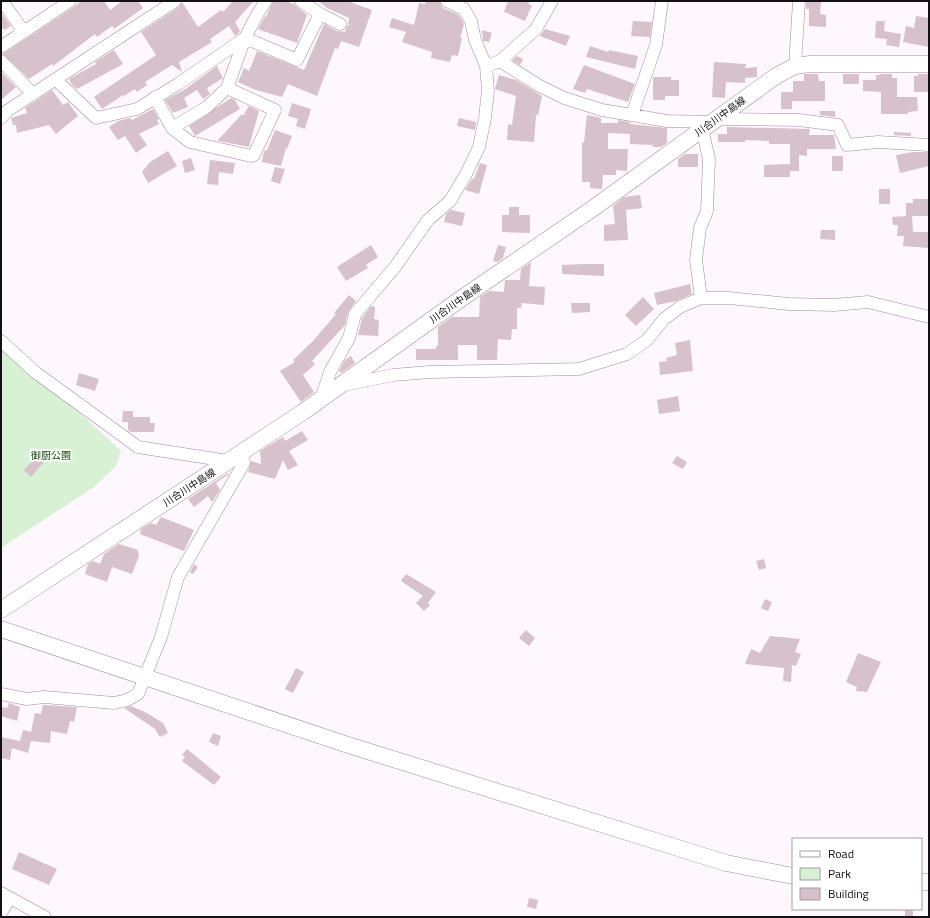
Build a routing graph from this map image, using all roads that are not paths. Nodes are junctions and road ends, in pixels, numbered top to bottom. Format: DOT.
graph roads {
  1 [pos="2,1"];
  2 [pos="70,1"];
  3 [pos="175,1"];
  4 [pos="266,1"];
  5 [pos="301,1"];
  6 [pos="447,1"];
  7 [pos="552,1"];
  8 [pos="662,1"];
  9 [pos="799,1"];
  10 [pos="320,14"];
  11 [pos="340,24"];
  12 [pos="24,32"];
  13 [pos="245,38"];
  14 [pos="1,47"];
  15 [pos="1,61"];
  16 [pos="500,61"];
  17 [pos="929,64"];
  18 [pos="486,66"];
  19 [pos="795,66"];
  20 [pos="56,80"];
  21 [pos="227,88"];
  22 [pos="33,94"];
  23 [pos="155,97"];
  24 [pos="632,115"];
  25 [pos="1,118"];
  26 [pos="710,124"];
  27 [pos="172,128"];
  28 [pos="929,145"];
  29 [pos="701,298"];
  30 [pos="929,317"];
  31 [pos="1,341"];
  32 [pos="337,387"];
  33 [pos="321,399"];
  34 [pos="235,457"];
  35 [pos="2,608"];
  36 [pos="1,629"];
  37 [pos="145,676"];
  38 [pos="1,694"];
  39 [pos="792,876"];
  40 [pos="6,895"];
  41 [pos="1,913"];
  42 [pos="45,917"];
  1 -- 12 [label="street"];
  2 -- 12 [label="street"];
  3 -- 20 [label="street"];
  4 -- 13 [label="street"];
  5 -- 10 [label="street"];
  6 -- 18 [label="street"];
  7 -- 16 [label="street"];
  8 -- 24 [label="street"];
  9 -- 19 [label="street"];
  10 -- 11 [label="street"];
  10 -- 13 [label="street"];
  12 -- 14 [label="street"];
  13 -- 21 [label="street"];
  13 -- 23 [label="street"];
  15 -- 22 [label="street"];
  16 -- 18 [label="street"];
  16 -- 24 [label="street"];
  17 -- 19 [label="main road, 川合川中島線"];
  18 -- 33 [label="street"];
  19 -- 26 [label="main road, 川合川中島線"];
  20 -- 22 [label="street"];
  20 -- 23 [label="street"];
  21 -- 27 [label="street"];
  21 -- 27 [label="street"];
  22 -- 25 [label="street"];
  23 -- 27 [label="street"];
  24 -- 26 [label="street"];
  26 -- 28 [label="street"];
  26 -- 29 [label="street"];
  26 -- 32 [label="main road, 川合川中島線"];
  29 -- 30 [label="street"];
  29 -- 32 [label="street"];
  31 -- 34 [label="street"];
  32 -- 33 [label="main road, 川合川中島線"];
  33 -- 34 [label="main road, 川合川中島線"];
  34 -- 35 [label="main road, 川合川中島線"];
  34 -- 37 [label="street"];
  36 -- 37 [label="main road"];
  37 -- 38 [label="street"];
  37 -- 39 [label="main road"];
  40 -- 41 [label="street"];
  40 -- 42 [label="street"];
}
